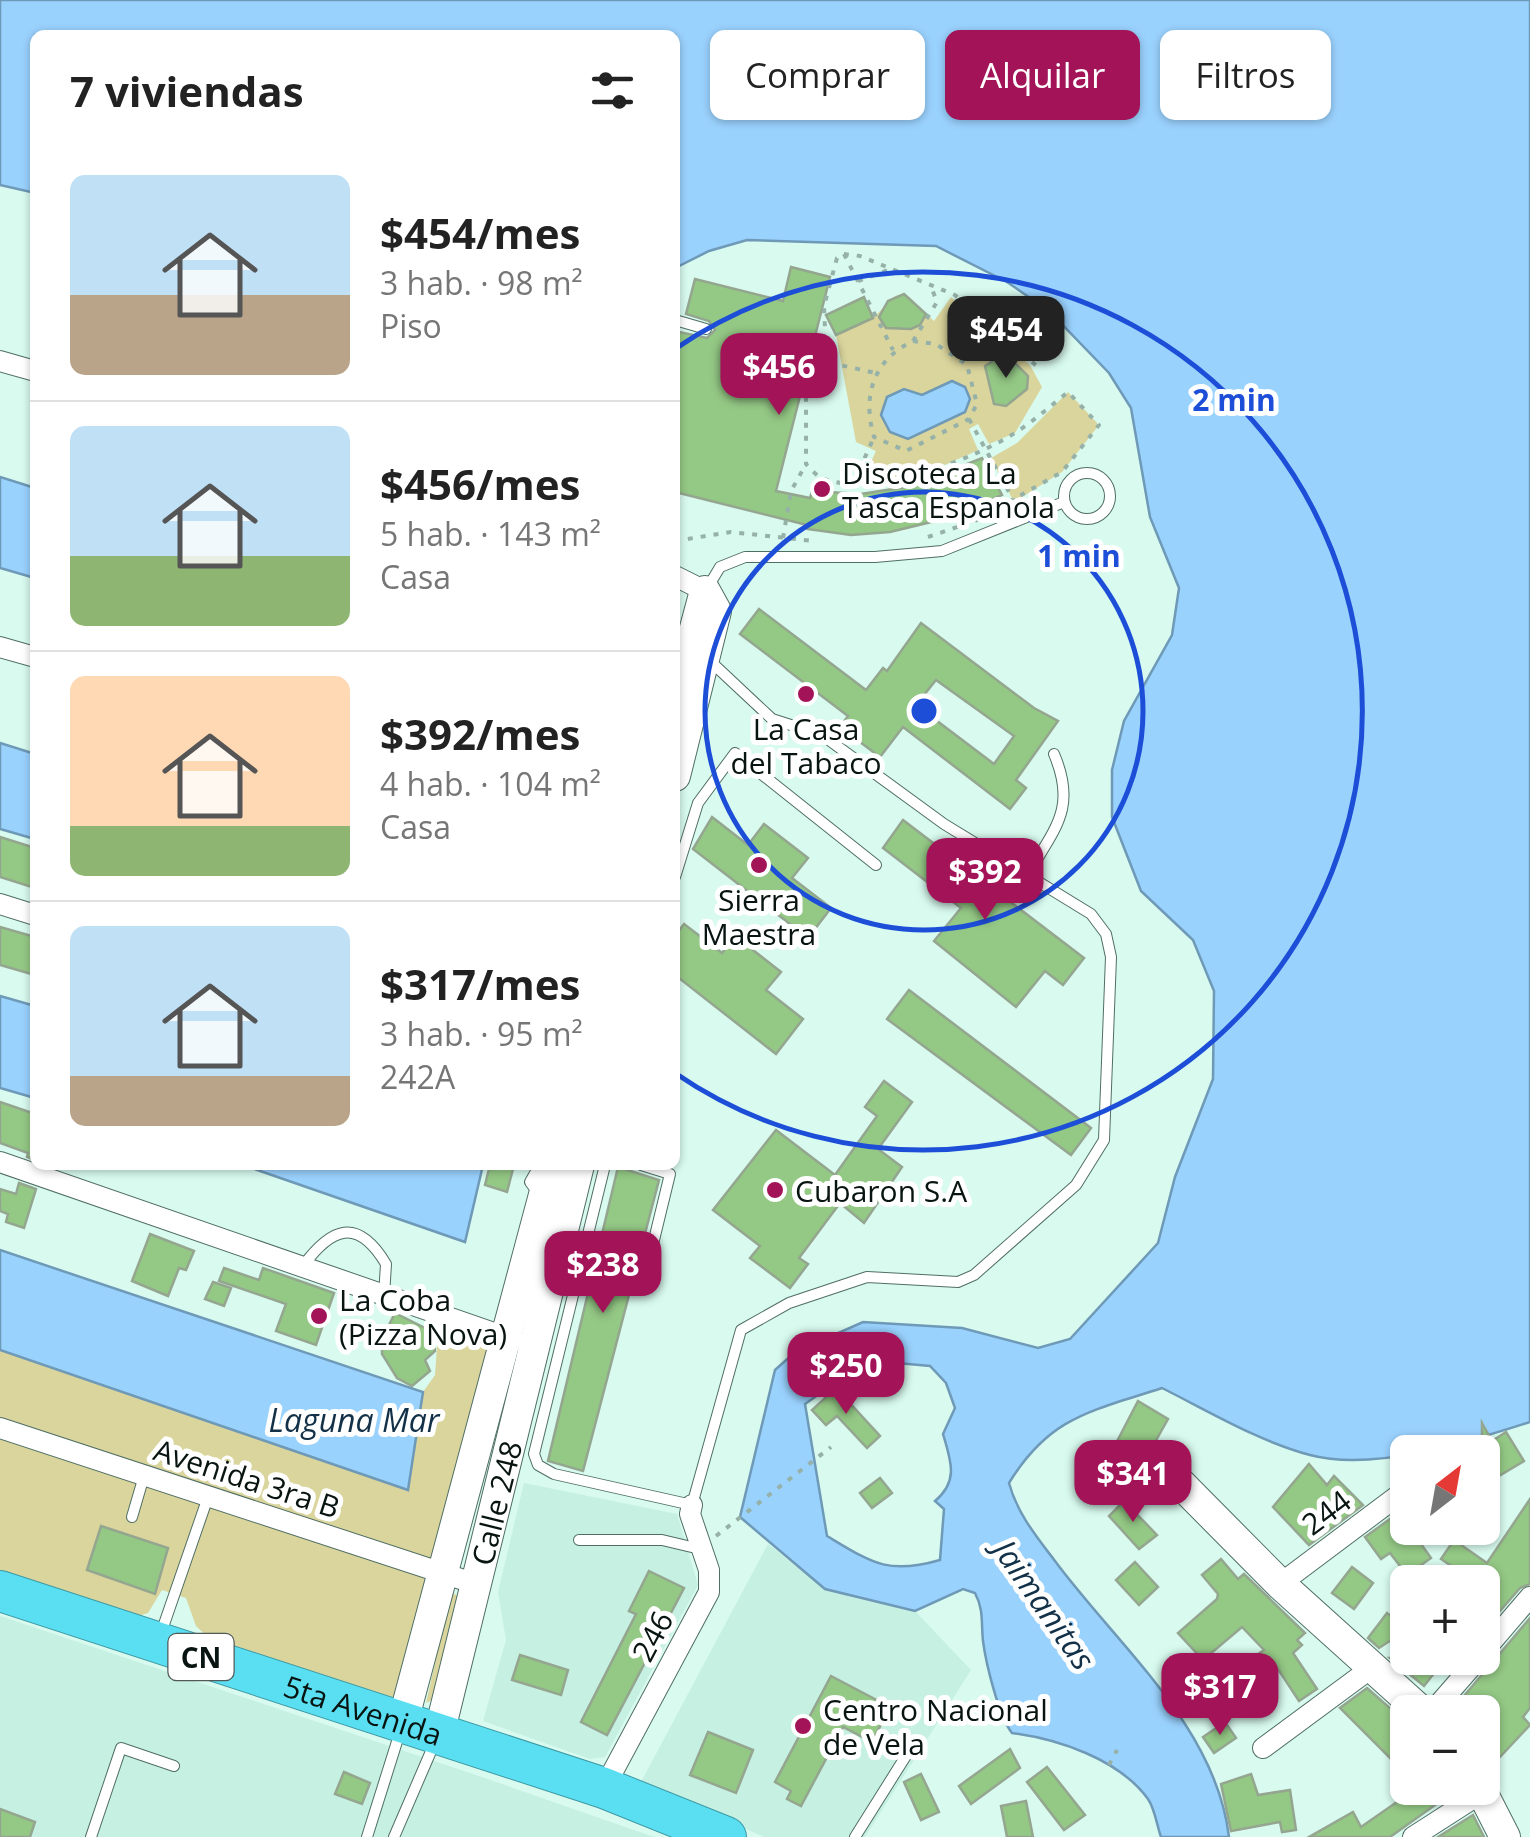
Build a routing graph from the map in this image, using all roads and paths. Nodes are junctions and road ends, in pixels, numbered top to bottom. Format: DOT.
graph roads {
  1 [pos="844,254"];
  2 [pos="891,270"];
  3 [pos="858,281"];
  4 [pos="930,284"];
  5 [pos="680,321"];
  6 [pos="706,329"];
  7 [pos="913,340"];
  8 [pos="893,350"];
  9 [pos="816,360"];
  10 [pos="0,361"];
  11 [pos="1039,368"];
  12 [pos="30,370"];
  13 [pos="876,372"];
  14 [pos="969,419"];
  15 [pos="874,437"];
  16 [pos="984,447"];
  17 [pos="806,464"];
  18 [pos="854,482"];
  19 [pos="1014,502"];
  20 [pos="1064,502"];
  21 [pos="1024,521"];
  22 [pos="784,538"];
  23 [pos="923,538"];
  24 [pos="680,540"];
  25 [pos="823,542"];
  26 [pos="680,578"];
  27 [pos="705,591"];
  28 [pos="0,647"];
  29 [pos="30,656"];
  30 [pos="704,656"];
  31 [pos="680,685"];
  32 [pos="1054,754"];
  33 [pos="680,755"];
  34 [pos="680,861"];
  35 [pos="876,865"];
  36 [pos="1028,874"];
  37 [pos="0,904"];
  38 [pos="30,913"];
  39 [pos="0,1162"];
  40 [pos="604,1170"];
  41 [pos="657,1170"];
  42 [pos="556,1173"];
  43 [pos="653,1244"];
  44 [pos="301,1268"];
  45 [pos="384,1297"];
  46 [pos="520,1342"];
  47 [pos="0,1428"];
  48 [pos="831,1447"];
  49 [pos="144,1476"];
  50 [pos="1176,1479"];
  51 [pos="208,1497"];
  52 [pos="1390,1502"];
  53 [pos="692,1505"];
  54 [pos="132,1517"];
  55 [pos="579,1540"];
  56 [pos="700,1549"];
  57 [pos="443,1574"];
  58 [pos="476,1584"];
  59 [pos="1280,1584"];
  60 [pos="0,1591"];
  61 [pos="1530,1597"];
  62 [pos="1500,1632"];
  63 [pos="157,1643"];
  64 [pos="1374,1666"];
  65 [pos="1463,1675"];
  66 [pos="1404,1695"];
  67 [pos="1446,1695"];
  68 [pos="421,1728"];
  69 [pos="914,1743"];
  70 [pos="1263,1748"];
  71 [pos="1118,1750"];
  72 [pos="1109,1765"];
  73 [pos="174,1766"];
  74 [pos="604,1788"];
  75 [pos="1460,1805"];
  76 [pos="1488,1805"];
  77 [pos="91,1837"];
  78 [pos="367,1837"];
  79 [pos="394,1837"];
  80 [pos="726,1837"];
  81 [pos="855,1837"];
  82 [pos="1414,1837"];
  83 [pos="1504,1837"];
  1 -- 2 [label="path"];
  1 -- 3 [label="path"];
  1 -- 9 [label="path"];
  2 -- 3 [label="path"];
  2 -- 4 [label="path"];
  3 -- 8 [label="path"];
  4 -- 7 [label="path"];
  4 -- 11 [label="path"];
  5 -- 6 [label="lane"];
  7 -- 8 [label="path"];
  7 -- 14 [label="path"];
  8 -- 13 [label="path"];
  9 -- 13 [label="path"];
  9 -- 17 [label="path"];
  10 -- 12 [label="street"];
  13 -- 15 [label="path"];
  14 -- 15 [label="path"];
  14 -- 16 [label="path"];
  15 -- 18 [label="path"];
  16 -- 18 [label="path"];
  16 -- 19 [label="path"];
  16 -- 19 [label="path"];
  17 -- 18 [label="path"];
  17 -- 22 [label="path"];
  19 -- 21 [label="path"];
  19 -- 23 [label="path"];
  20 -- 20 [label="lane"];
  20 -- 21 [label="lane"];
  21 -- 27 [label="lane"];
  22 -- 24 [label="path"];
  22 -- 25 [label="path"];
  26 -- 27 [label="street"];
  27 -- 30 [label="street"];
  27 -- 31 [label="street"];
  28 -- 29 [label="street"];
  30 -- 33 [label="street"];
  30 -- 36 [label="lane"];
  32 -- 36 [label="lane"];
  34 -- 35 [label="lane"];
  36 -- 53 [label="lane"];
  37 -- 38 [label="street"];
  39 -- 44 [label="street"];
  40 -- 53 [label="lane"];
  41 -- 43 [label="lane"];
  42 -- 46 [label="street, Calle 248"];
  42 -- 46 [label="street, Calle 248"];
  44 -- 45 [label="street"];
  44 -- 45 [label="lane"];
  45 -- 46 [label="street"];
  46 -- 57 [label="street, Calle 248"];
  46 -- 58 [label="street, Calle 248"];
  47 -- 49 [label="street, Avenida 3ra B"];
  48 -- 56 [label="path"];
  49 -- 51 [label="street, Avenida 3ra B"];
  49 -- 54 [label="lane"];
  50 -- 59 [label="street"];
  51 -- 57 [label="street, Avenida 3ra B"];
  51 -- 63 [label="lane"];
  52 -- 59 [label="street, 244"];
  53 -- 56 [label="street, 246"];
  55 -- 56 [label="lane"];
  56 -- 74 [label="street, 246"];
  57 -- 58 [label="street, Avenida 3ra B"];
  57 -- 68 [label="street, Calle 248"];
  58 -- 68 [label="street, Calle 248"];
  59 -- 64 [label="street"];
  60 -- 63 [label="highway, 5ta Avenida / CN"];
  61 -- 62 [label="street"];
  63 -- 68 [label="highway, 5ta Avenida / CN"];
  64 -- 66 [label="street"];
  64 -- 70 [label="street"];
  65 -- 67 [label="street"];
  68 -- 74 [label="highway, 5ta Avenida / CN"];
  68 -- 78 [label="lane, Calle 248"];
  68 -- 79 [label="lane, Calle 248"];
  69 -- 81 [label="lane"];
  71 -- 72 [label="path"];
  73 -- 77 [label="lane"];
  74 -- 80 [label="highway, 5ta Avenida / CN"];
  75 -- 82 [label="street"];
  76 -- 83 [label="street"];
}
